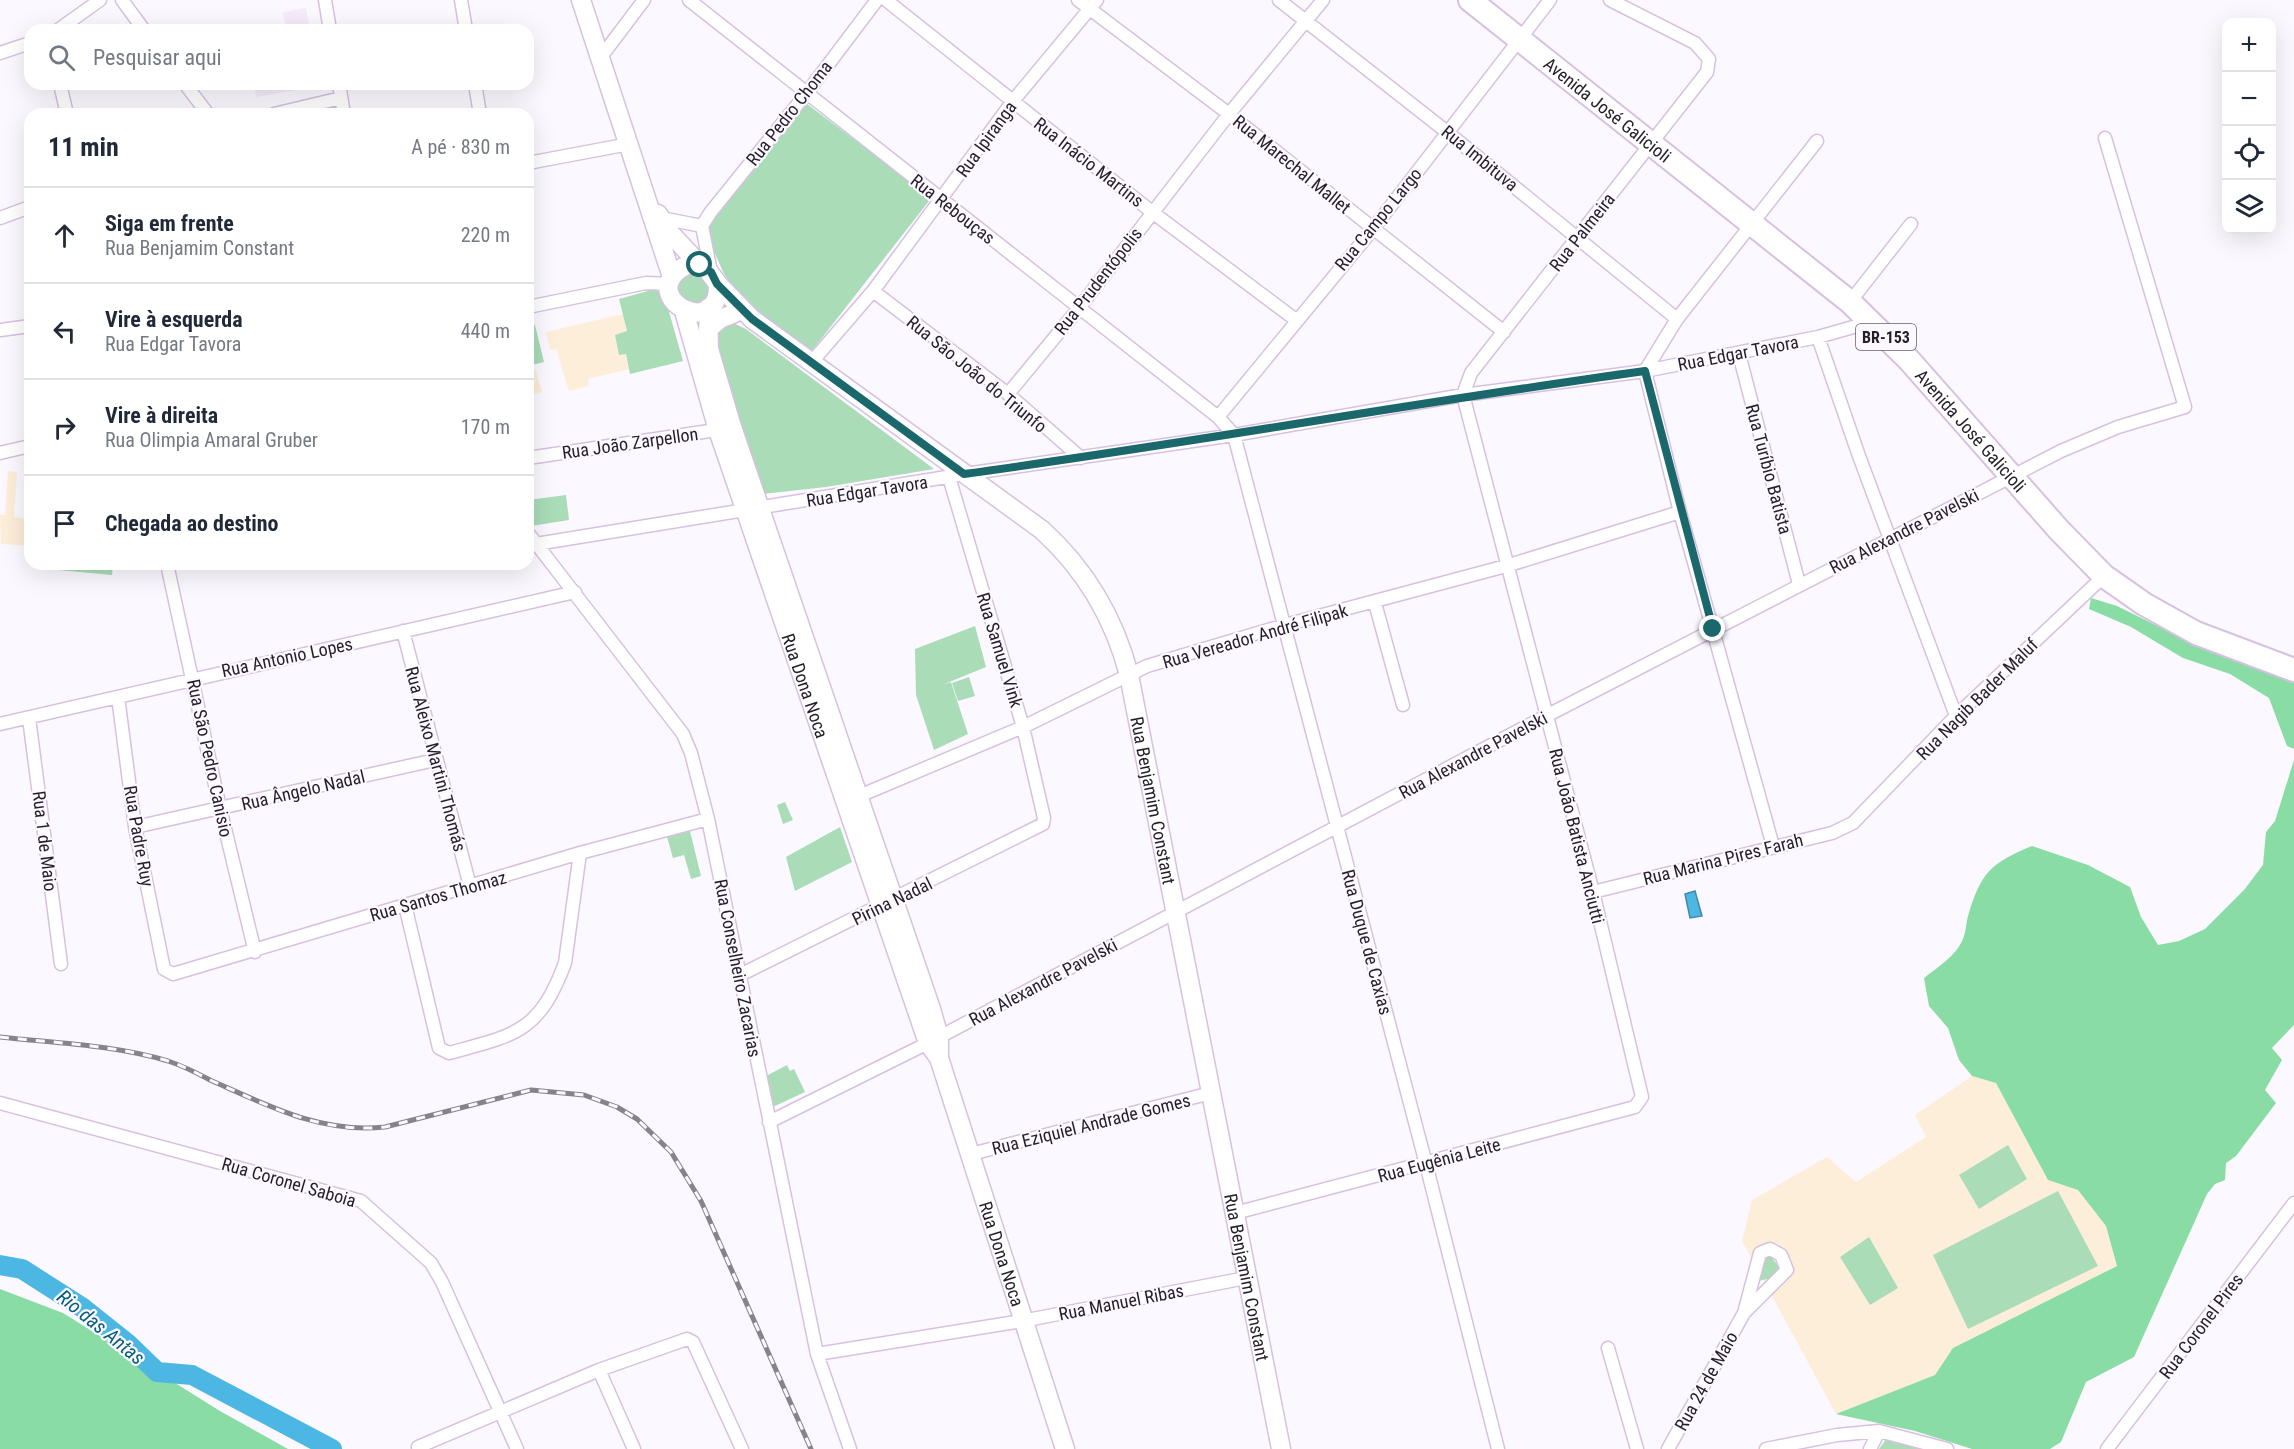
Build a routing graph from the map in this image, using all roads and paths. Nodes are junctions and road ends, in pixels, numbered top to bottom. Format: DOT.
graph roads {
  1 [pos="100,0"];
  2 [pos="122,0"];
  3 [pos="325,0"];
  4 [pos="461,0"];
  5 [pos="581,0"];
  6 [pos="644,0"];
  7 [pos="688,0"];
  8 [pos="877,0"];
  9 [pos="886,0"];
  10 [pos="1078,0"];
  11 [pos="1279,0"];
  12 [pos="1323,0"];
  13 [pos="1470,0"];
  14 [pos="1550,0"];
  15 [pos="1610,0"];
  16 [pos="1093,5"];
  17 [pos="1307,21"];
  18 [pos="66,24"];
  19 [pos="140,24"];
  20 [pos="329,24"];
  21 [pos="465,24"];
  22 [pos="1518,39"];
  23 [pos="24,45"];
  24 [pos="0,53"];
  25 [pos="601,57"];
  26 [pos="61,90"];
  27 [pos="190,90"];
  28 [pos="340,90"];
  29 [pos="476,90"];
  30 [pos="806,94"];
  31 [pos="341,98"];
  32 [pos="1013,101"];
  33 [pos="66,108"];
  34 [pos="203,108"];
  35 [pos="299,108"];
  36 [pos="343,108"];
  37 [pos="479,108"];
  38 [pos="1229,114"];
  39 [pos="1447,132"];
  40 [pos="2105,138"];
  41 [pos="1817,141"];
  42 [pos="1651,143"];
  43 [pos="629,144"];
  44 [pos="534,162"];
  45 [pos="645,192"];
  46 [pos="942,200"];
  47 [pos="24,209"];
  48 [pos="1152,212"];
  49 [pos="0,218"];
  50 [pos="661,218"];
  51 [pos="1911,224"];
  52 [pos="1754,225"];
  53 [pos="702,226"];
  54 [pos="1373,229"];
  55 [pos="1577,237"];
  56 [pos="710,273"];
  57 [pos="671,280"];
  58 [pos="873,291"];
  59 [pos="1850,302"];
  60 [pos="534,306"];
  61 [pos="710,306"];
  62 [pos="1079,308"];
  63 [pos="684,311"];
  64 [pos="743,316"];
  65 [pos="1677,319"];
  66 [pos="1296,320"];
  67 [pos="1871,322"];
  68 [pos="24,327"];
  69 [pos="708,329"];
  70 [pos="0,330"];
  71 [pos="1504,332"];
  72 [pos="1818,337"];
  73 [pos="1739,354"];
  74 [pos="810,364"];
  75 [pos="1645,371"];
  76 [pos="1008,394"];
  77 [pos="1463,395"];
  78 [pos="1218,417"];
  79 [pos="725,429"];
  80 [pos="1234,435"];
  81 [pos="24,447"];
  82 [pos="0,453"];
  83 [pos="534,457"];
  84 [pos="1081,458"];
  85 [pos="957,476"];
  86 [pos="2012,476"];
  87 [pos="754,510"];
  88 [pos="1680,512"];
  89 [pos="1889,538"];
  90 [pos="534,541"];
  91 [pos="536,544"];
  92 [pos="1506,566"];
  93 [pos="168,570"];
  94 [pos="2104,576"];
  95 [pos="1799,584"];
  96 [pos="575,592"];
  97 [pos="1375,603"];
  98 [pos="1285,625"];
  99 [pos="1713,629"];
  100 [pos="403,631"];
  101 [pos="2294,670"];
  102 [pos="1129,675"];
  103 [pos="193,678"];
  104 [pos="118,697"];
  105 [pos="1403,705"];
  106 [pos="1546,716"];
  107 [pos="1956,716"];
  108 [pos="29,718"];
  109 [pos="0,724"];
  110 [pos="1023,728"];
  111 [pos="435,760"];
  112 [pos="852,798"];
  113 [pos="220,808"];
  114 [pos="708,819"];
  115 [pos="1853,823"];
  116 [pos="1043,824"];
  117 [pos="1337,826"];
  118 [pos="135,827"];
  119 [pos="1773,846"];
  120 [pos="580,853"];
  121 [pos="470,886"];
  122 [pos="1593,892"];
  123 [pos="887,904"];
  124 [pos="405,905"];
  125 [pos="1176,913"];
  126 [pos="255,951"];
  127 [pos="61,964"];
  128 [pos="168,972"];
  129 [pos="740,975"];
  130 [pos="934,1040"];
  131 [pos="1211,1094"];
  132 [pos="0,1103"];
  133 [pos="1640,1103"];
  134 [pos="769,1122"];
  135 [pos="971,1154"];
  136 [pos="1426,1164"];
  137 [pos="2294,1203"];
  138 [pos="1235,1213"];
  139 [pos="1246,1278"];
  140 [pos="1744,1313"];
  141 [pos="1022,1321"];
  142 [pos="1608,1348"];
  143 [pos="817,1354"];
  144 [pos="599,1370"];
  145 [pos="501,1412"];
  146 [pos="1879,1431"];
  147 [pos="418,1447"];
  148 [pos="517,1449"];
  149 [pos="634,1449"];
  150 [pos="742,1449"];
  151 [pos="850,1449"];
  152 [pos="1065,1449"];
  153 [pos="1281,1449"];
  154 [pos="1498,1449"];
  155 [pos="1637,1449"];
  156 [pos="1668,1449"];
  157 [pos="1766,1449"];
  158 [pos="1870,1449"];
  159 [pos="1947,1449"];
  160 [pos="2107,1449"];
  1 -- 18 [label="street"];
  2 -- 19 [label="street"];
  3 -- 20 [label="street"];
  4 -- 21 [label="street"];
  5 -- 25 [label="main road"];
  6 -- 25 [label="street"];
  7 -- 30 [label="street, Rua Rebouças"];
  8 -- 30 [label="street, Rua Pedro Choma"];
  9 -- 32 [label="street, Rua Inácio Martins"];
  10 -- 16 [label="street, Rua Marechal Mallet"];
  11 -- 17 [label="street, Rua Imbituva"];
  12 -- 17 [label="street, Rua Prudentópolis"];
  13 -- 22 [label="highway, Avenida José Galicioli / BR-153"];
  14 -- 22 [label="street, Rua Campo Largo"];
  15 -- 42 [label="street, Rua Palmeira"];
  16 -- 32 [label="street, Rua Ipiranga"];
  16 -- 38 [label="street, Rua Marechal Mallet"];
  17 -- 38 [label="street, Rua Prudentópolis"];
  17 -- 39 [label="street, Rua Imbituva"];
  22 -- 39 [label="street, Rua Campo Largo"];
  22 -- 42 [label="highway, Avenida José Galicioli / BR-153"];
  23 -- 24 [label="street"];
  25 -- 43 [label="main road"];
  26 -- 33 [label="street"];
  27 -- 34 [label="street"];
  28 -- 31 [label="street"];
  29 -- 37 [label="street"];
  30 -- 46 [label="street, Rua Rebouças"];
  30 -- 53 [label="street, Rua Pedro Choma"];
  31 -- 35 [label="street"];
  31 -- 36 [label="street"];
  32 -- 46 [label="street, Rua Ipiranga"];
  32 -- 48 [label="street, Rua Inácio Martins"];
  38 -- 48 [label="street, Rua Prudentópolis"];
  38 -- 54 [label="street, Rua Marechal Mallet"];
  39 -- 54 [label="street, Rua Campo Largo"];
  39 -- 55 [label="street, Rua Imbituva"];
  40 -- 86 [label="street, Rua Alexandre Pavelski"];
  41 -- 52 [label="street"];
  42 -- 52 [label="highway, Avenida José Galicioli / BR-153"];
  42 -- 55 [label="street, Rua Palmeira"];
  43 -- 44 [label="street"];
  43 -- 45 [label="main road"];
  45 -- 50 [label="main road, Rua Benjamim Constant"];
  45 -- 57 [label="main road"];
  46 -- 58 [label="street, Rua Ipiranga"];
  46 -- 62 [label="street, Rua Rebouças"];
  47 -- 49 [label="street"];
  48 -- 62 [label="street, Rua Prudentópolis"];
  48 -- 66 [label="street, Rua Inácio Martins"];
  50 -- 53 [label="street"];
  50 -- 56 [label="main road, Rua Benjamim Constant"];
  51 -- 59 [label="street"];
  52 -- 59 [label="highway, Avenida José Galicioli / BR-153"];
  52 -- 65 [label="street"];
  53 -- 56 [label="street"];
  54 -- 66 [label="street, Rua Campo Largo"];
  54 -- 71 [label="street, Rua Marechal Mallet"];
  55 -- 65 [label="street, Rua Imbituva"];
  55 -- 71 [label="street, Rua Palmeira"];
  56 -- 57 [label="main road"];
  56 -- 61 [label="main road"];
  56 -- 64 [label="main road, Rua Benjamim Constant"];
  57 -- 60 [label="street"];
  57 -- 63 [label="main road"];
  58 -- 74 [label="street, Rua Ipiranga"];
  58 -- 76 [label="street, Rua São João do Triunfo"];
  59 -- 67 [label="highway, Avenida José Galicioli / BR-153"];
  61 -- 63 [label="main road"];
  61 -- 64 [label="main road, Rua Benjamim Constant"];
  61 -- 69 [label="main road, Rua Dona Noca"];
  62 -- 76 [label="street, Rua Prudentópolis"];
  62 -- 78 [label="street, Rua Rebouças"];
  63 -- 79 [label="main road, Rua Dona Noca"];
  64 -- 69 [label="main road"];
  64 -- 74 [label="main road, Rua Benjamim Constant"];
  65 -- 75 [label="street"];
  66 -- 78 [label="street, Rua Campo Largo"];
  67 -- 72 [label="street, Rua Edgar Tavora"];
  67 -- 86 [label="highway, Avenida José Galicioli / BR-153"];
  68 -- 70 [label="street"];
  69 -- 79 [label="main road, Rua Dona Noca"];
  71 -- 77 [label="street, Rua Palmeira"];
  72 -- 73 [label="street, Rua Edgar Tavora"];
  72 -- 89 [label="street"];
  73 -- 75 [label="street, Rua Edgar Tavora"];
  73 -- 95 [label="street, Rua Turíbio Batista"];
  74 -- 85 [label="main road, Rua Benjamim Constant"];
  75 -- 77 [label="street, Rua Edgar Tavora"];
  75 -- 88 [label="street"];
  76 -- 84 [label="street, Rua São João do Triunfo"];
  77 -- 80 [label="street, Rua Edgar Tavora"];
  77 -- 92 [label="street, Rua João Batista Anciutti"];
  78 -- 80 [label="street"];
  79 -- 83 [label="street, Rua João Zarpellon"];
  79 -- 87 [label="main road, Rua Dona Noca"];
  80 -- 84 [label="street, Rua Edgar Tavora"];
  80 -- 98 [label="street, Rua Duque de Caxias"];
  81 -- 82 [label="street"];
  84 -- 85 [label="street, Rua Edgar Tavora"];
  85 -- 87 [label="street, Rua Edgar Tavora"];
  85 -- 102 [label="main road, Rua Benjamim Constant"];
  85 -- 110 [label="street, Rua Samuel Vink"];
  86 -- 89 [label="street, Rua Alexandre Pavelski"];
  86 -- 94 [label="highway, Avenida José Galicioli / BR-153"];
  87 -- 91 [label="street, Rua Edgar Tavora"];
  87 -- 112 [label="main road, Rua Dona Noca"];
  88 -- 92 [label="street, Rua Vereador André Filipak"];
  88 -- 99 [label="street"];
  89 -- 95 [label="street, Rua Alexandre Pavelski"];
  89 -- 107 [label="street"];
  90 -- 91 [label="street, Rua Conselheiro Zacarias"];
  91 -- 96 [label="street, Rua Conselheiro Zacarias"];
  92 -- 97 [label="street, Rua Vereador André Filipak"];
  92 -- 106 [label="street, Rua João Batista Anciutti"];
  93 -- 103 [label="street, Rua São Pedro Canisio"];
  94 -- 101 [label="highway, Avenida José Galicioli / BR-153"];
  94 -- 107 [label="street, Rua Nagib Bader Maluf"];
  95 -- 99 [label="street, Rua Alexandre Pavelski"];
  96 -- 100 [label="street, Rua Antonio Lopes"];
  96 -- 114 [label="street, Rua Conselheiro Zacarias"];
  97 -- 98 [label="street, Rua Vereador André Filipak"];
  97 -- 105 [label="street"];
  98 -- 102 [label="street, Rua Vereador André Filipak"];
  98 -- 117 [label="street, Rua Duque de Caxias"];
  99 -- 106 [label="street, Rua Alexandre Pavelski"];
  99 -- 119 [label="street"];
  100 -- 103 [label="street, Rua Antonio Lopes"];
  100 -- 111 [label="street, Rua Aleixo Martini Thomás"];
  102 -- 110 [label="street, Rua Vereador André Filipak"];
  102 -- 125 [label="main road, Rua Benjamim Constant"];
  103 -- 104 [label="street, Rua Antonio Lopes"];
  103 -- 113 [label="street, Rua São Pedro Canisio"];
  104 -- 108 [label="street, Rua Antonio Lopes"];
  104 -- 118 [label="street, Rua Padre Ruy"];
  106 -- 117 [label="street, Rua Alexandre Pavelski"];
  106 -- 122 [label="street, Rua João Batista Anciutti"];
  107 -- 115 [label="street, Rua Nagib Bader Maluf"];
  108 -- 109 [label="street, Rua Antonio Lopes"];
  108 -- 127 [label="street, Rua 1 de Maio"];
  110 -- 112 [label="street, Rua Vereador André Filipak"];
  110 -- 116 [label="street, Rua Samuel Vink"];
  111 -- 113 [label="street, Rua Ângelo Nadal"];
  111 -- 121 [label="street, Rua Aleixo Martini Thomás"];
  112 -- 123 [label="main road, Rua Dona Noca"];
  113 -- 118 [label="street, Rua Ângelo Nadal"];
  113 -- 126 [label="street, Rua São Pedro Canisio"];
  114 -- 120 [label="street, Rua Santos Thomaz"];
  114 -- 129 [label="street, Rua Conselheiro Zacarias"];
  115 -- 119 [label="street, Rua Marina Pires Farah"];
  116 -- 123 [label="street, Pirina Nadal"];
  117 -- 125 [label="street, Rua Alexandre Pavelski"];
  117 -- 136 [label="street, Rua Duque de Caxias"];
  118 -- 128 [label="street, Rua Padre Ruy"];
  119 -- 122 [label="street, Rua Marina Pires Farah"];
  120 -- 121 [label="street, Rua Santos Thomaz"];
  120 -- 124 [label="street"];
  121 -- 124 [label="street, Rua Santos Thomaz"];
  122 -- 133 [label="street, Rua João Batista Anciutti"];
  123 -- 129 [label="street, Pirina Nadal"];
  123 -- 130 [label="main road, Rua Dona Noca"];
  124 -- 126 [label="street, Rua Santos Thomaz"];
  125 -- 130 [label="street, Rua Alexandre Pavelski"];
  125 -- 131 [label="main road, Rua Benjamim Constant"];
  126 -- 128 [label="street, Rua Santos Thomaz"];
  129 -- 134 [label="street, Rua Conselheiro Zacarias"];
  130 -- 134 [label="street, Rua Alexandre Pavelski"];
  130 -- 135 [label="main road, Rua Dona Noca"];
  131 -- 135 [label="street, Rua Eziquiel Andrade Gomes"];
  131 -- 138 [label="main road, Rua Benjamim Constant"];
  132 -- 145 [label="street, Rua Coronel Saboia"];
  133 -- 136 [label="street, Rua Eugênia Leite"];
  134 -- 143 [label="street, Rua Conselheiro Zacarias"];
  135 -- 141 [label="main road, Rua Dona Noca"];
  136 -- 138 [label="street, Rua Eugênia Leite"];
  136 -- 154 [label="street, Rua Duque de Caxias"];
  137 -- 160 [label="street, Rua Coronel Pires"];
  138 -- 139 [label="main road, Rua Benjamim Constant"];
  139 -- 141 [label="street, Rua Manuel Ribas"];
  139 -- 153 [label="main road, Rua Benjamim Constant"];
  140 -- 140 [label="street, Rua 24 de Maio"];
  140 -- 156 [label="street, Rua 24 de Maio"];
  141 -- 143 [label="street, Rua Manuel Ribas"];
  141 -- 152 [label="main road, Rua Dona Noca"];
  142 -- 155 [label="street"];
  143 -- 151 [label="street, Rua Conselheiro Zacarias"];
  144 -- 145 [label="street"];
  144 -- 149 [label="street"];
  144 -- 150 [label="street"];
  145 -- 147 [label="street"];
  145 -- 148 [label="street, Rua Coronel Saboia"];
  146 -- 157 [label="street"];
  146 -- 158 [label="street"];
  146 -- 159 [label="street"];
}
